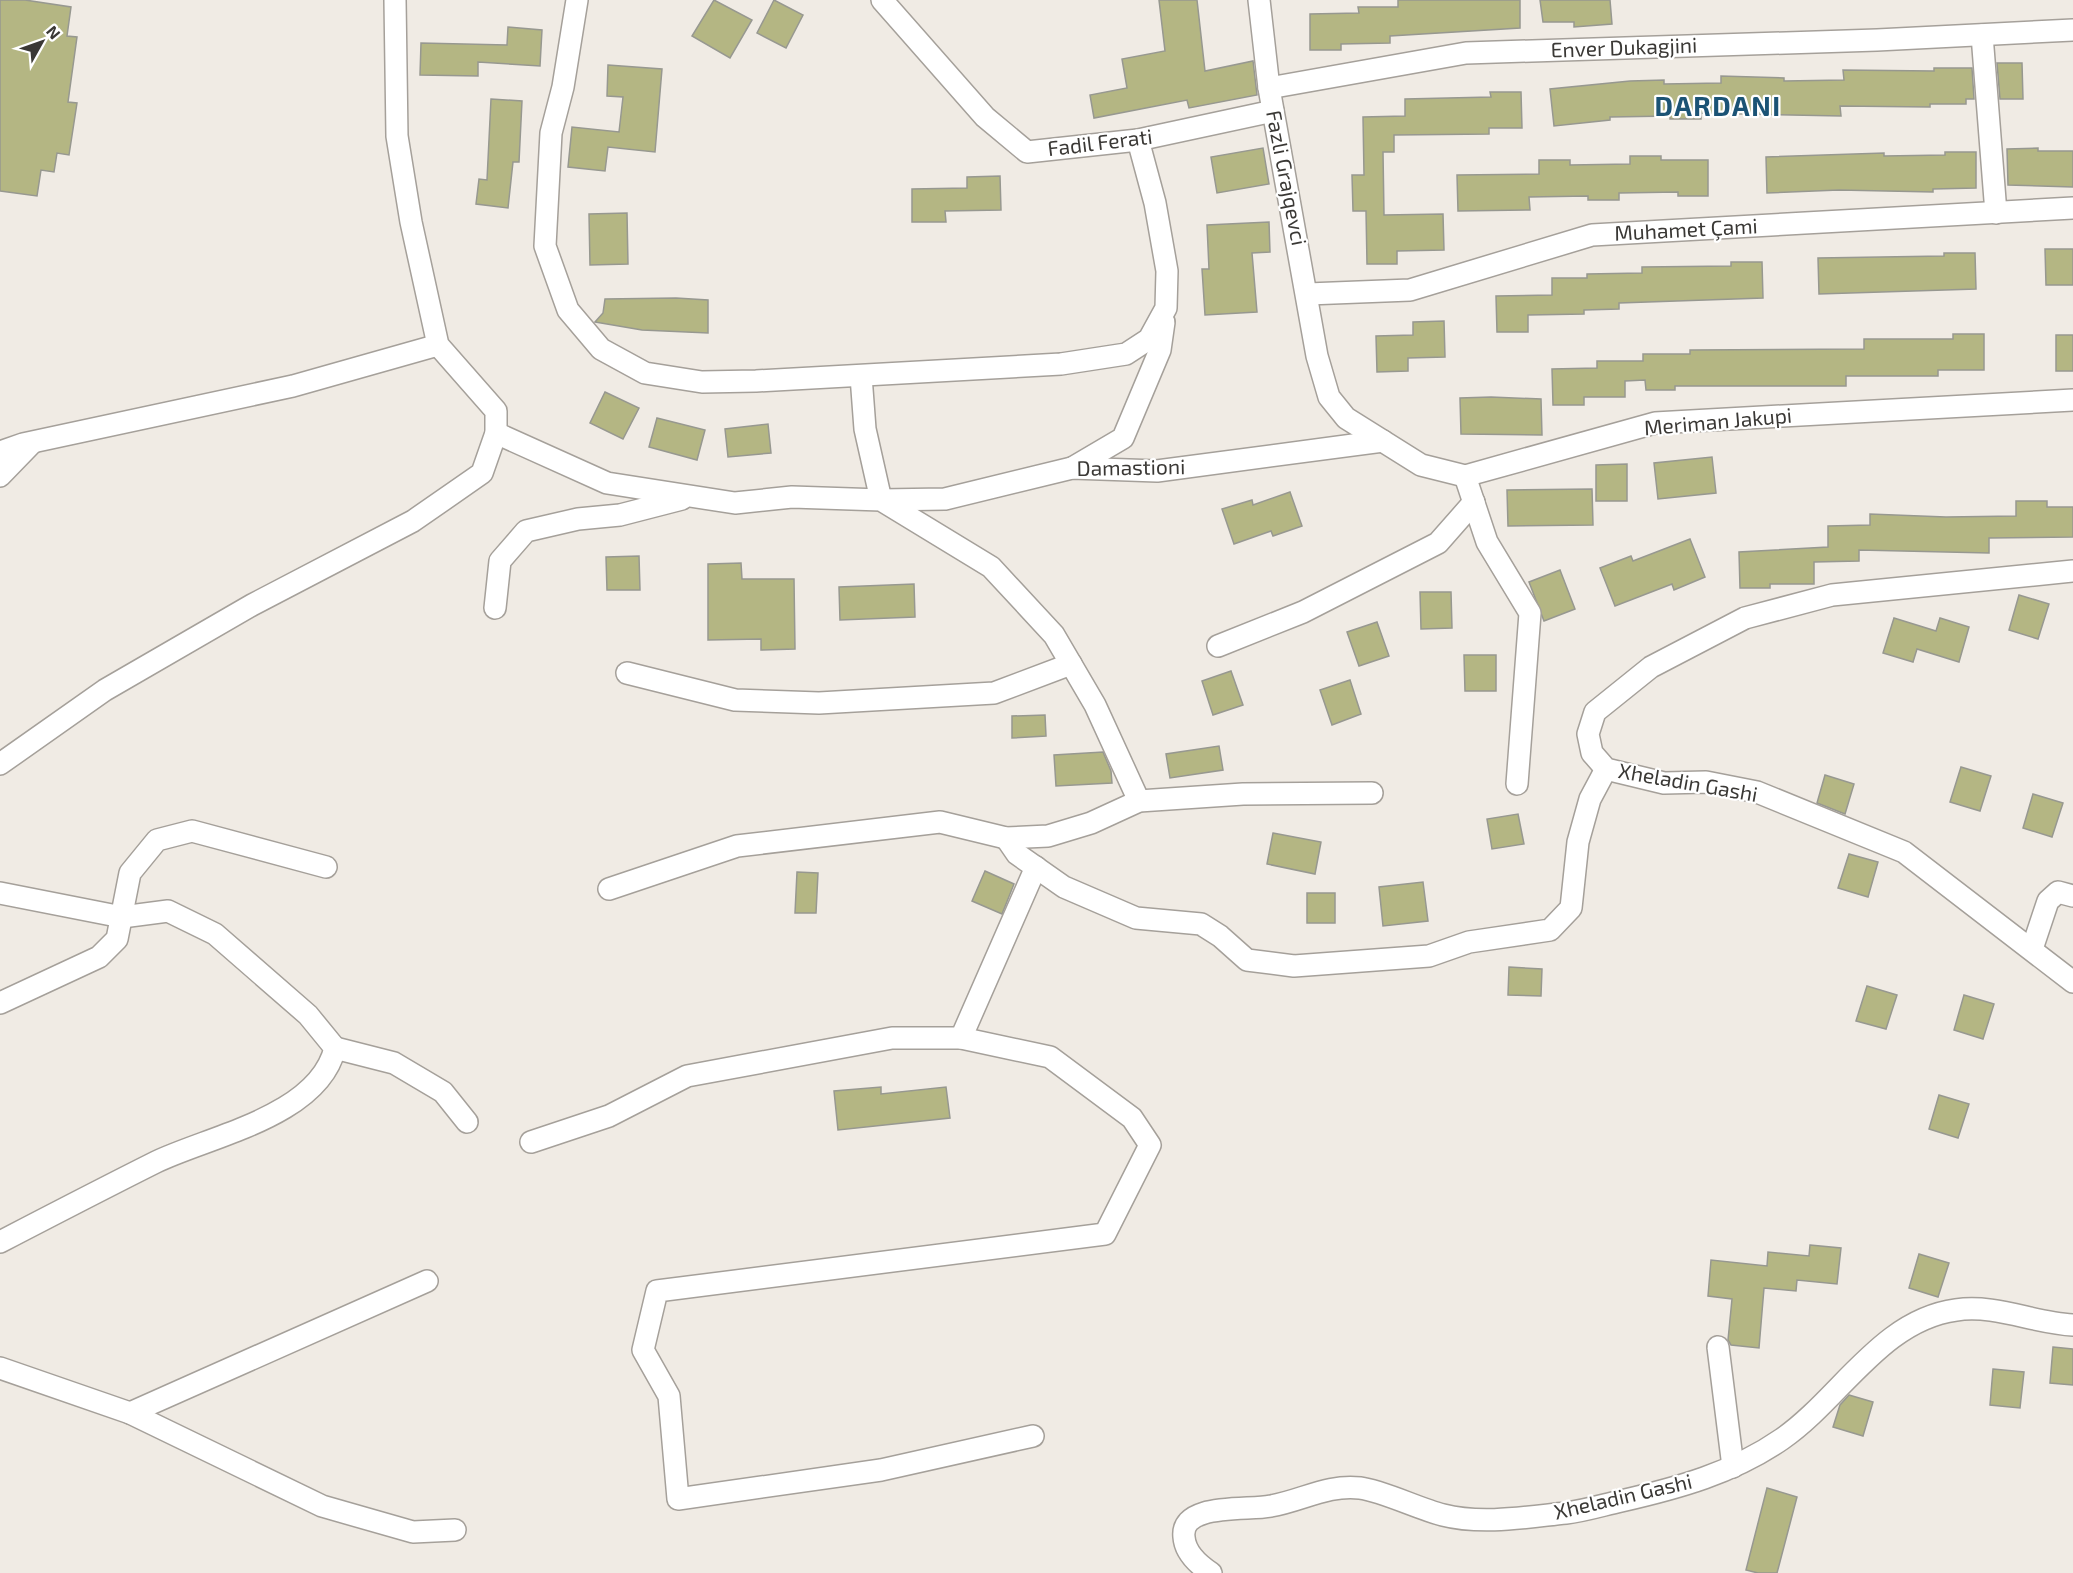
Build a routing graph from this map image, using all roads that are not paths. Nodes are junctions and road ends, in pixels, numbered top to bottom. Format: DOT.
graph roads {
  1 [pos="395,0"];
  2 [pos="577,0"];
  3 [pos="882,0"];
  4 [pos="1259,0"];
  5 [pos="2073,30"];
  6 [pos="1982,35"];
  7 [pos="1269,88"];
  8 [pos="1273,111"];
  9 [pos="1138,140"];
  10 [pos="2073,208"];
  11 [pos="1996,213"];
  12 [pos="1308,294"];
  13 [pos="1166,308"];
  14 [pos="438,345"];
  15 [pos="1317,356"];
  16 [pos="861,376"];
  17 [pos="2073,400"];
  18 [pos="496,433"];
  19 [pos="1383,441"];
  20 [pos="33,442"];
  21 [pos="0,452"];
  22 [pos="1072,468"];
  23 [pos="0,476"];
  24 [pos="1465,476"];
  25 [pos="691,496"];
  26 [pos="881,500"];
  27 [pos="1474,502"];
  28 [pos="2073,572"];
  29 [pos="495,608"];
  30 [pos="1218,646"];
  31 [pos="1071,664"];
  32 [pos="627,673"];
  33 [pos="0,764"];
  34 [pos="1606,769"];
  35 [pos="1517,784"];
  36 [pos="1372,793"];
  37 [pos="1139,801"];
  38 [pos="1006,837"];
  39 [pos="326,867"];
  40 [pos="1036,867"];
  41 [pos="609,889"];
  42 [pos="0,893"];
  43 [pos="2073,896"];
  44 [pos="122,917"];
  45 [pos="2032,949"];
  46 [pos="2073,982"];
  47 [pos="0,1003"];
  48 [pos="961,1038"];
  49 [pos="335,1048"];
  50 [pos="467,1122"];
  51 [pos="531,1142"];
  52 [pos="0,1242"];
  53 [pos="427,1281"];
  54 [pos="2073,1325"];
  55 [pos="1718,1347"];
  56 [pos="0,1368"];
  57 [pos="130,1413"];
  58 [pos="1033,1436"];
  59 [pos="1733,1467"];
  60 [pos="454,1530"];
  61 [pos="1211,1573"];
  1 -- 14 [label="street"];
  2 -- 16 [label="street"];
  3 -- 9 [label="street, Fadil Ferati"];
  4 -- 7 [label="street, Fazli Grajqevci"];
  5 -- 6 [label="street, Enver Dukagjini"];
  6 -- 7 [label="street, Enver Dukagjini"];
  6 -- 11 [label="street"];
  7 -- 8 [label="street, Fazli Grajqevci"];
  8 -- 9 [label="street, Fadil Ferati"];
  8 -- 12 [label="street, Fazli Grajqevci"];
  9 -- 13 [label="street"];
  10 -- 11 [label="street, Muhamet Çami"];
  11 -- 12 [label="street, Muhamet Çami"];
  12 -- 15 [label="street, Fazli Grajqevci"];
  13 -- 16 [label="street"];
  13 -- 22 [label="street"];
  14 -- 18 [label="street"];
  14 -- 20 [label="street"];
  15 -- 19 [label="street, Meriman Jakupi"];
  16 -- 26 [label="street"];
  17 -- 24 [label="street, Meriman Jakupi"];
  18 -- 25 [label="street, Damastioni"];
  18 -- 33 [label="street"];
  19 -- 22 [label="street, Damastioni"];
  19 -- 24 [label="street, Meriman Jakupi"];
  20 -- 21 [label="street"];
  20 -- 23 [label="street"];
  22 -- 26 [label="street, Damastioni"];
  24 -- 27 [label="street"];
  25 -- 26 [label="street, Damastioni"];
  25 -- 29 [label="street"];
  26 -- 31 [label="street"];
  27 -- 30 [label="street"];
  27 -- 35 [label="street"];
  28 -- 34 [label="street, Xheladin Gashi"];
  31 -- 32 [label="street"];
  31 -- 37 [label="street"];
  34 -- 40 [label="street"];
  34 -- 45 [label="street, Xheladin Gashi"];
  36 -- 37 [label="street"];
  37 -- 38 [label="street"];
  38 -- 40 [label="street"];
  38 -- 41 [label="street"];
  39 -- 44 [label="street"];
  40 -- 48 [label="street"];
  42 -- 44 [label="street"];
  43 -- 45 [label="street"];
  44 -- 47 [label="street"];
  44 -- 49 [label="street"];
  45 -- 46 [label="street, Xheladin Gashi"];
  48 -- 51 [label="street"];
  48 -- 58 [label="street"];
  49 -- 50 [label="street"];
  49 -- 52 [label="street"];
  53 -- 57 [label="street"];
  54 -- 59 [label="street, Xheladin Gashi"];
  55 -- 59 [label="street"];
  56 -- 57 [label="street"];
  57 -- 60 [label="street"];
  59 -- 61 [label="street, Xheladin Gashi"];
}
